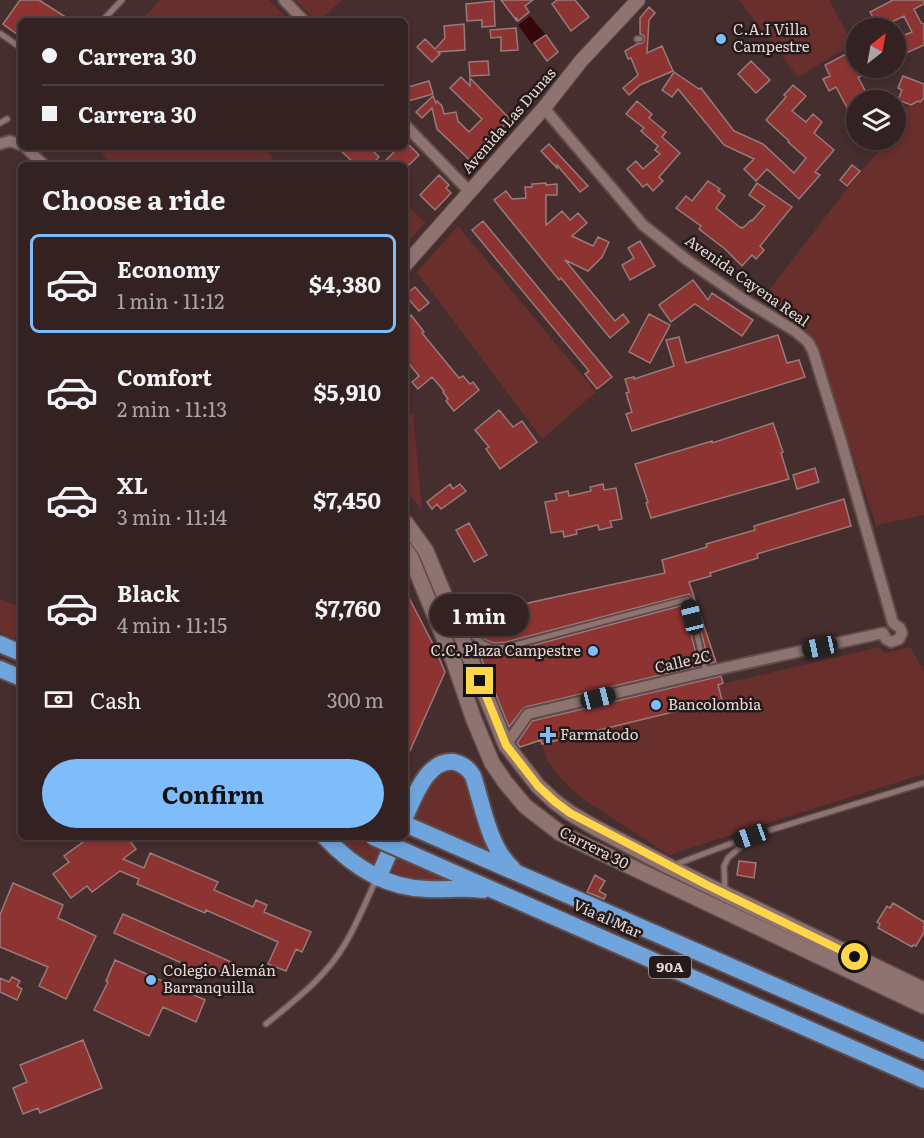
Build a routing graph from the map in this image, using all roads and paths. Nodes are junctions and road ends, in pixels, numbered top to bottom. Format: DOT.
graph roads {
  1 [pos="122,0"];
  2 [pos="284,0"];
  3 [pos="638,0"];
  4 [pos="105,18"];
  5 [pos="301,18"];
  6 [pos="1,34"];
  7 [pos="18,46"];
  8 [pos="544,108"];
  9 [pos="8,119"];
  10 [pos="0,123"];
  11 [pos="408,128"];
  12 [pos="0,144"];
  13 [pos="18,144"];
  14 [pos="28,150"];
  15 [pos="41,162"];
  16 [pos="470,192"];
  17 [pos="408,262"];
  18 [pos="408,526"];
  19 [pos="408,554"];
  20 [pos="457,624"];
  21 [pos="897,627"];
  22 [pos="883,633"];
  23 [pos="0,644"];
  24 [pos="18,652"];
  25 [pos="0,669"];
  26 [pos="706,672"];
  27 [pos="18,677"];
  28 [pos="506,745"];
  29 [pos="924,783"];
  30 [pos="408,810"];
  31 [pos="408,825"];
  32 [pos="751,836"];
  33 [pos="328,840"];
  34 [pos="380,840"];
  35 [pos="395,840"];
  36 [pos="670,867"];
  37 [pos="378,878"];
  38 [pos="537,882"];
  39 [pos="725,894"];
  40 [pos="513,897"];
  41 [pos="924,990"];
  42 [pos="924,1006"];
  43 [pos="266,1024"];
  44 [pos="924,1051"];
  45 [pos="924,1080"];
  1 -- 4 [label="lane"];
  2 -- 5 [label="street"];
  3 -- 8 [label="street, Avenida Las Dunas"];
  6 -- 7 [label="lane"];
  8 -- 16 [label="street, Avenida Las Dunas"];
  8 -- 21 [label="street, Avenida Cayena Real"];
  9 -- 10 [label="lane"];
  11 -- 16 [label="street"];
  12 -- 13 [label="street"];
  14 -- 15 [label="street"];
  16 -- 17 [label="street, Avenida Las Dunas"];
  18 -- 20 [label="main road, Carrera 30"];
  19 -- 42 [label="main road, Carrera 30"];
  20 -- 26 [label="lane"];
  20 -- 28 [label="main road, Carrera 30"];
  21 -- 22 [label="street"];
  21 -- 22 [label="street"];
  22 -- 26 [label="street, Calle 2C"];
  23 -- 24 [label="highway"];
  25 -- 27 [label="highway"];
  26 -- 28 [label="street, Calle 2C"];
  28 -- 36 [label="main road, Carrera 30"];
  29 -- 32 [label="lane"];
  30 -- 38 [label="highway"];
  31 -- 38 [label="highway, Vía al Mar / 90A"];
  32 -- 36 [label="lane"];
  32 -- 39 [label="lane"];
  33 -- 37 [label="highway"];
  34 -- 40 [label="highway, Vía al Mar / 90A, bridge"];
  35 -- 37 [label="highway"];
  36 -- 39 [label="main road, Carrera 30"];
  37 -- 40 [label="highway"];
  37 -- 43 [label="lane"];
  38 -- 44 [label="highway, Vía al Mar / 90A"];
  39 -- 41 [label="main road, Carrera 30"];
  40 -- 45 [label="highway, Vía al Mar / 90A"];
}
